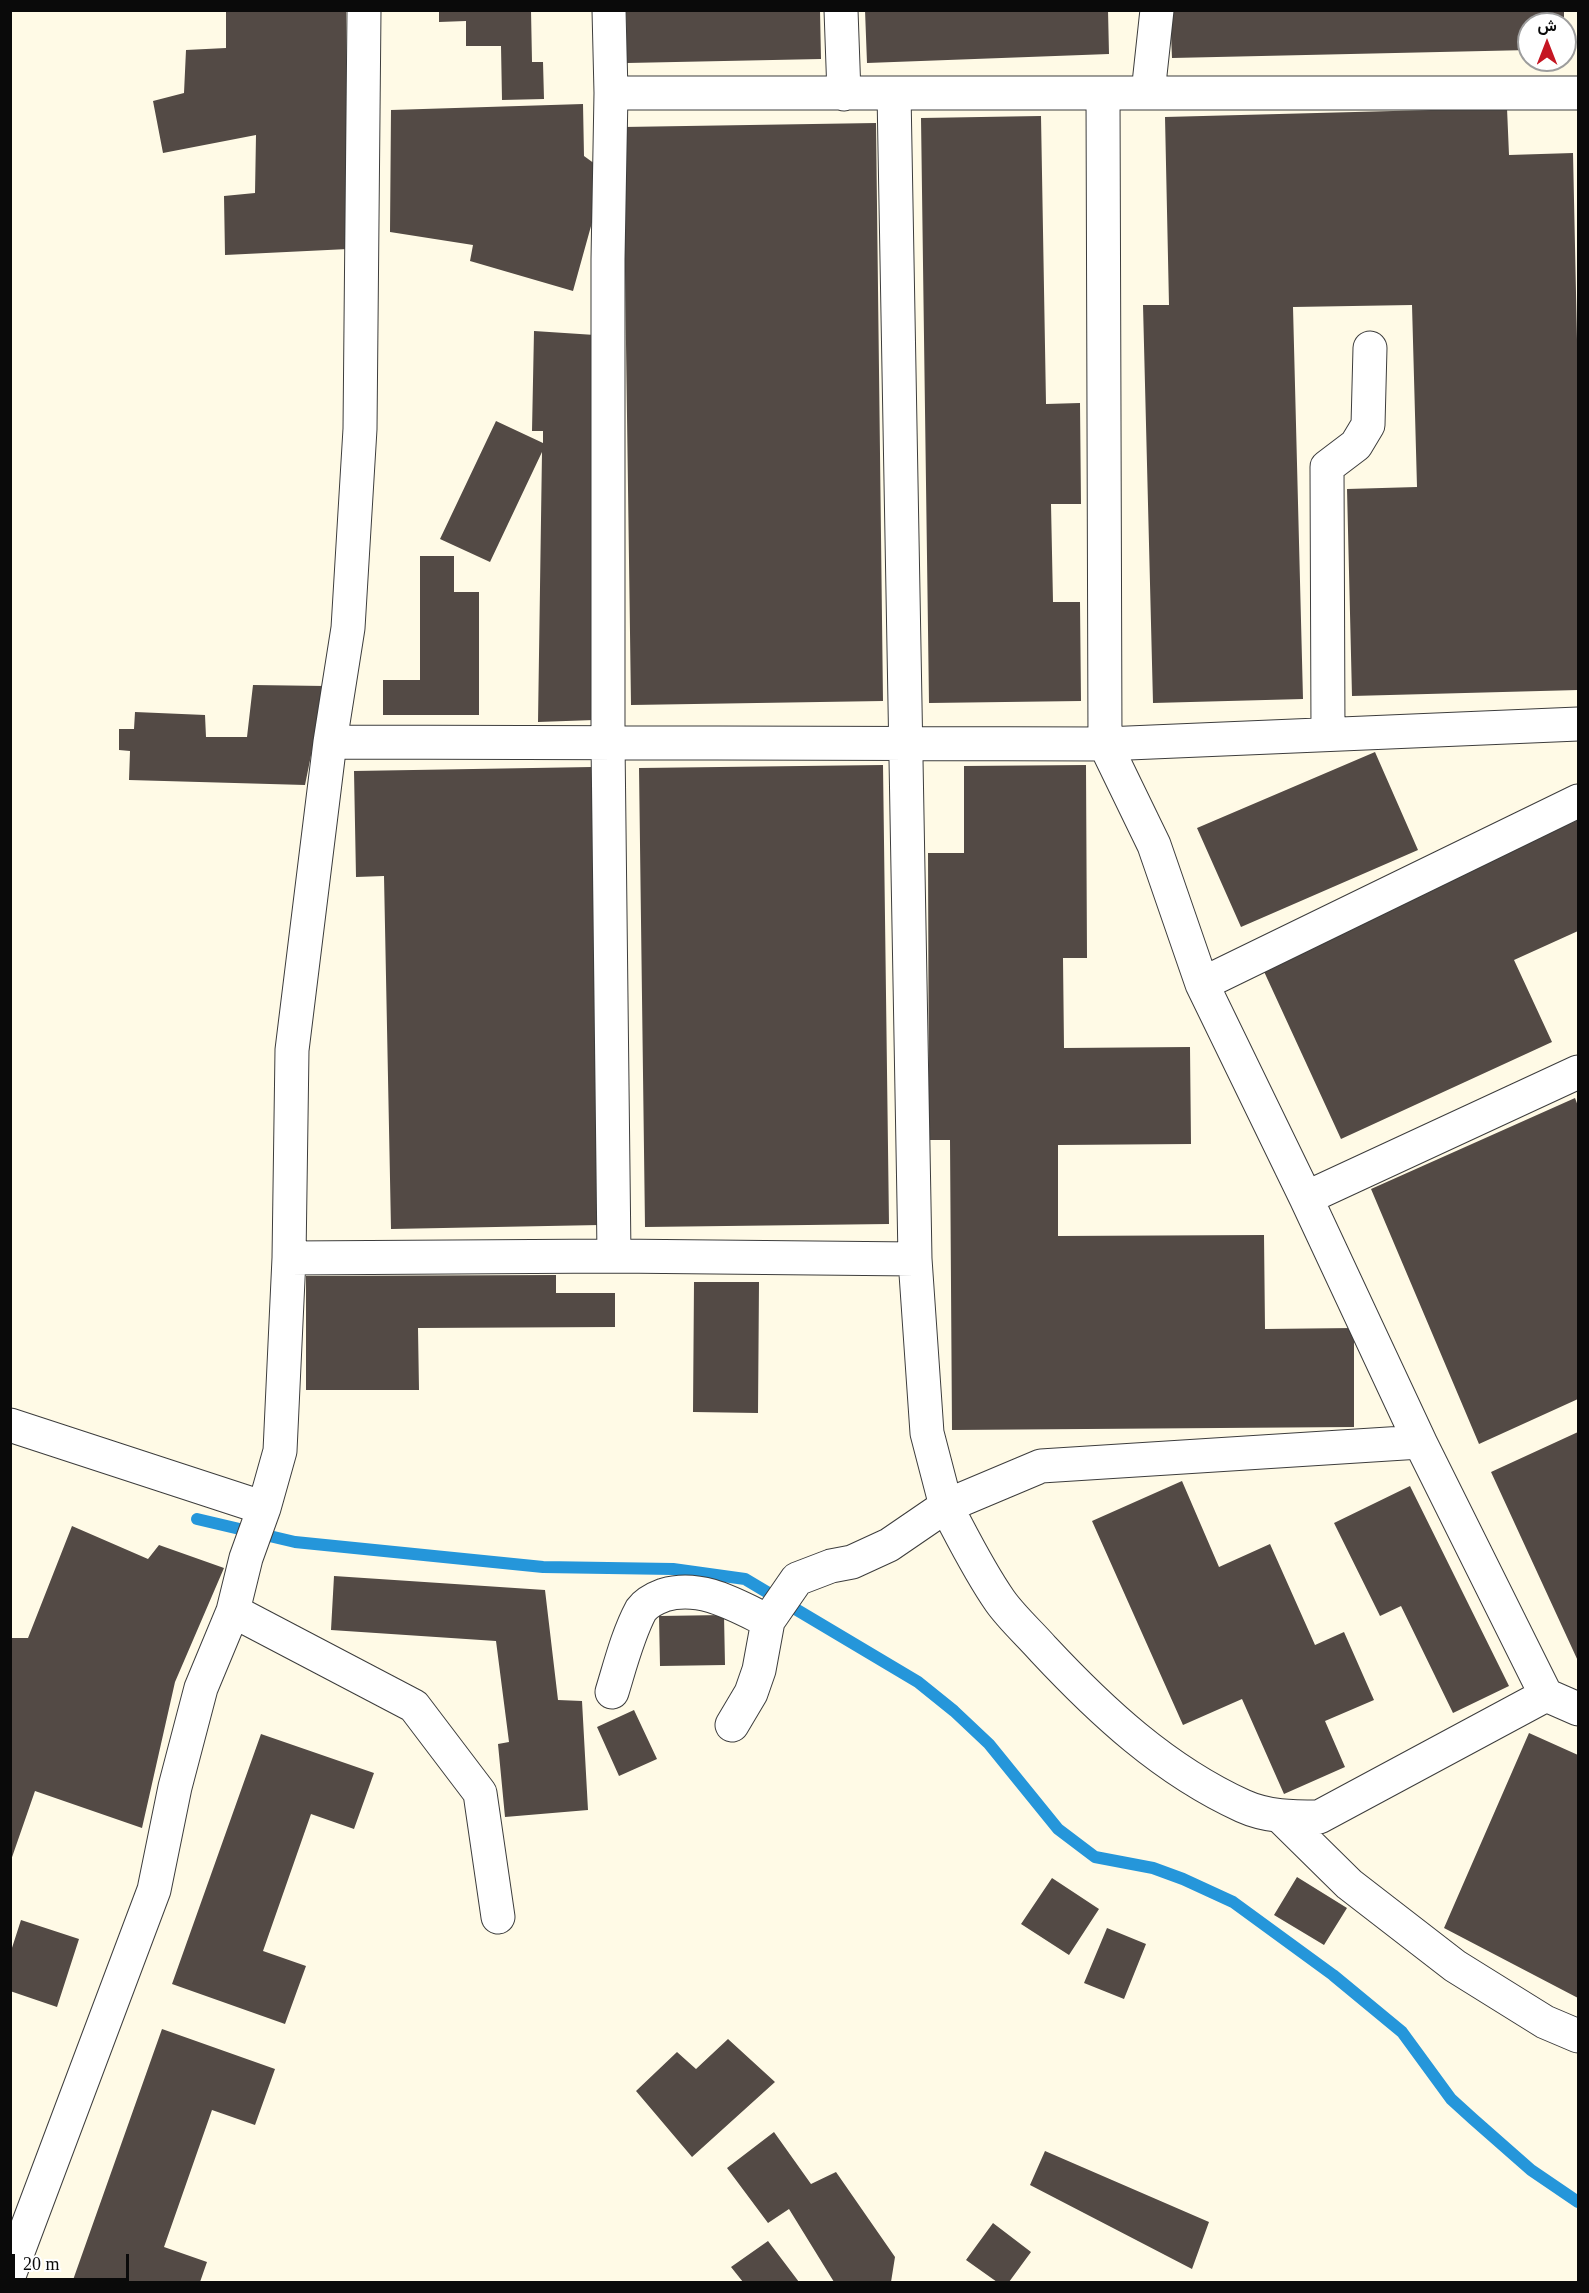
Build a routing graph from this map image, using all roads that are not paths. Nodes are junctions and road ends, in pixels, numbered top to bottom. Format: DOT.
graph roads {
  1 [pos="364,10"];
  2 [pos="609,10"];
  3 [pos="841,10"];
  4 [pos="1157,10"];
  5 [pos="611,93"];
  6 [pos="894,93"];
  7 [pos="1103,93"];
  8 [pos="1148,93"];
  9 [pos="1578,93"];
  10 [pos="844,94"];
  11 [pos="1370,348"];
  12 [pos="1578,723"];
  13 [pos="1328,734"];
  14 [pos="330,742"];
  15 [pos="608,742"];
  16 [pos="906,743"];
  17 [pos="1105,744"];
  18 [pos="1578,801"];
  19 [pos="1202,984"];
  20 [pos="1578,1072"];
  21 [pos="1306,1198"];
  22 [pos="614,1256"];
  23 [pos="289,1258"];
  24 [pos="915,1259"];
  25 [pos="10,1425"];
  26 [pos="1420,1442"];
  27 [pos="946,1506"];
  28 [pos="262,1513"];
  29 [pos="233,1611"];
  30 [pos="768,1621"];
  31 [pos="612,1692"];
  32 [pos="1546,1695"];
  33 [pos="1578,1709"];
  34 [pos="732,1725"];
  35 [pos="1281,1817"];
  36 [pos="498,1917"];
  37 [pos="1578,2036"];
  38 [pos="10,2273"];
  1 -- 14 [label="street"];
  2 -- 5 [label="street"];
  3 -- 10 [label="street"];
  4 -- 8 [label="street"];
  5 -- 10 [label="street"];
  5 -- 15 [label="street"];
  6 -- 7 [label="street"];
  6 -- 10 [label="street"];
  6 -- 16 [label="street"];
  7 -- 8 [label="street"];
  7 -- 17 [label="street"];
  8 -- 9 [label="street"];
  11 -- 13 [label="street"];
  12 -- 13 [label="street"];
  13 -- 17 [label="street"];
  14 -- 15 [label="street"];
  14 -- 23 [label="street"];
  15 -- 16 [label="street"];
  15 -- 22 [label="street"];
  16 -- 17 [label="street"];
  16 -- 24 [label="street"];
  17 -- 19 [label="street"];
  18 -- 19 [label="street"];
  19 -- 21 [label="street"];
  20 -- 21 [label="street"];
  21 -- 26 [label="street"];
  22 -- 23 [label="street"];
  22 -- 24 [label="street"];
  23 -- 28 [label="street"];
  24 -- 27 [label="street"];
  25 -- 28 [label="street"];
  26 -- 27 [label="street"];
  26 -- 32 [label="street"];
  27 -- 30 [label="street"];
  27 -- 35 [label="street"];
  28 -- 29 [label="street"];
  29 -- 36 [label="street"];
  29 -- 38 [label="street"];
  30 -- 31 [label="street"];
  30 -- 34 [label="street"];
  32 -- 33 [label="street"];
  32 -- 35 [label="street"];
  35 -- 37 [label="street"];
}
